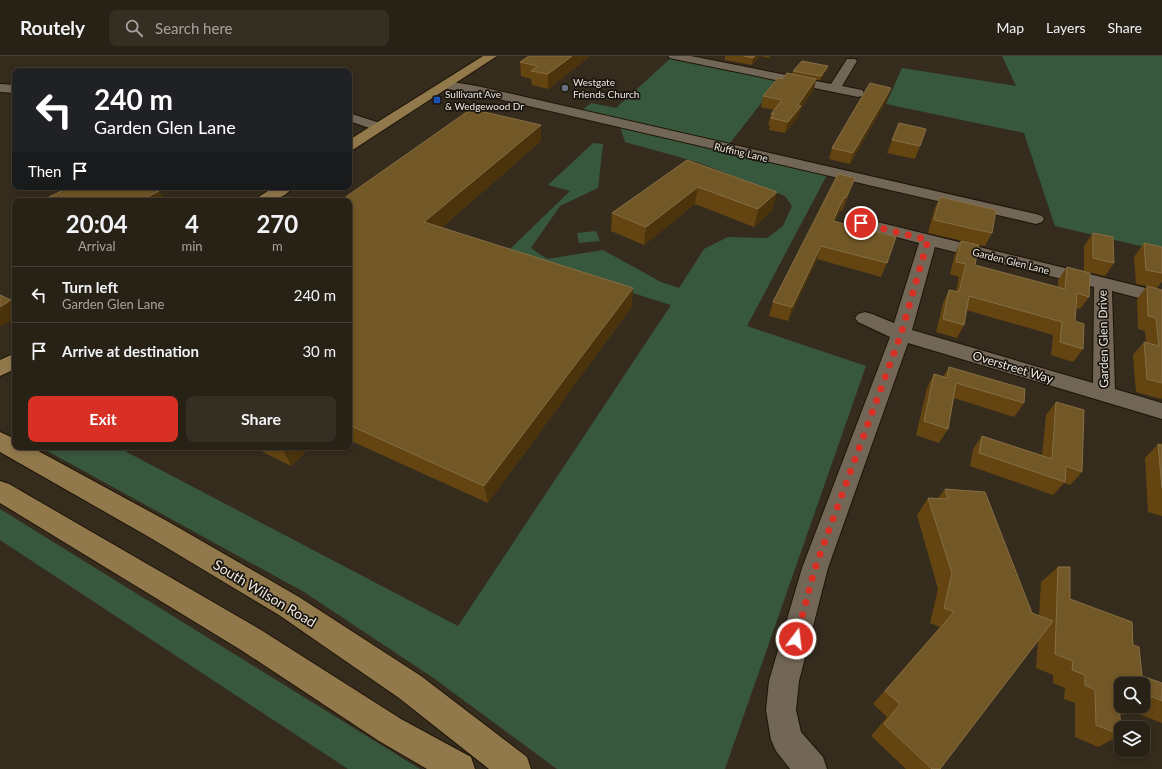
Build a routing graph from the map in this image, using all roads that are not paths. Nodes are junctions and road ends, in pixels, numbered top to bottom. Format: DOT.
graph roads {
  1 [pos="491,56"];
  2 [pos="674,56"];
  3 [pos="851,62"];
  4 [pos="446,85"];
  5 [pos="0,88"];
  6 [pos="835,88"];
  7 [pos="12,89"];
  8 [pos="858,93"];
  9 [pos="352,118"];
  10 [pos="378,128"];
  11 [pos="352,144"];
  12 [pos="280,190"];
  13 [pos="268,198"];
  14 [pos="1036,220"];
  15 [pos="861,223"];
  16 [pos="928,240"];
  17 [pos="1103,284"];
  18 [pos="1162,298"];
  19 [pos="865,318"];
  20 [pos="901,334"];
  21 [pos="12,362"];
  22 [pos="0,369"];
  23 [pos="1104,394"];
  24 [pos="1162,411"];
  25 [pos="0,441"];
  26 [pos="12,448"];
  27 [pos="16,450"];
  28 [pos="0,491"];
  29 [pos="459,769"];
  30 [pos="515,769"];
  31 [pos="811,769"];
  1 -- 4 [label="main road"];
  2 -- 6 [label="street"];
  3 -- 6 [label="street"];
  4 -- 10 [label="main road"];
  4 -- 14 [label="street, Ruffing Lane"];
  5 -- 7 [label="street"];
  6 -- 8 [label="street"];
  9 -- 10 [label="street"];
  10 -- 11 [label="main road"];
  12 -- 13 [label="main road"];
  15 -- 16 [label="street, Garden Glen Lane"];
  16 -- 17 [label="street, Garden Glen Lane"];
  16 -- 20 [label="street"];
  17 -- 18 [label="street, Garden Glen Lane"];
  17 -- 23 [label="street, Garden Glen Drive"];
  19 -- 20 [label="street, Overstreet Way"];
  20 -- 23 [label="street, Overstreet Way"];
  20 -- 31 [label="street"];
  21 -- 22 [label="main road"];
  23 -- 24 [label="street, Overstreet Way"];
  25 -- 26 [label="main road, South Wilson Road"];
  27 -- 30 [label="main road, South Wilson Road"];
  28 -- 29 [label="main road"];
}
